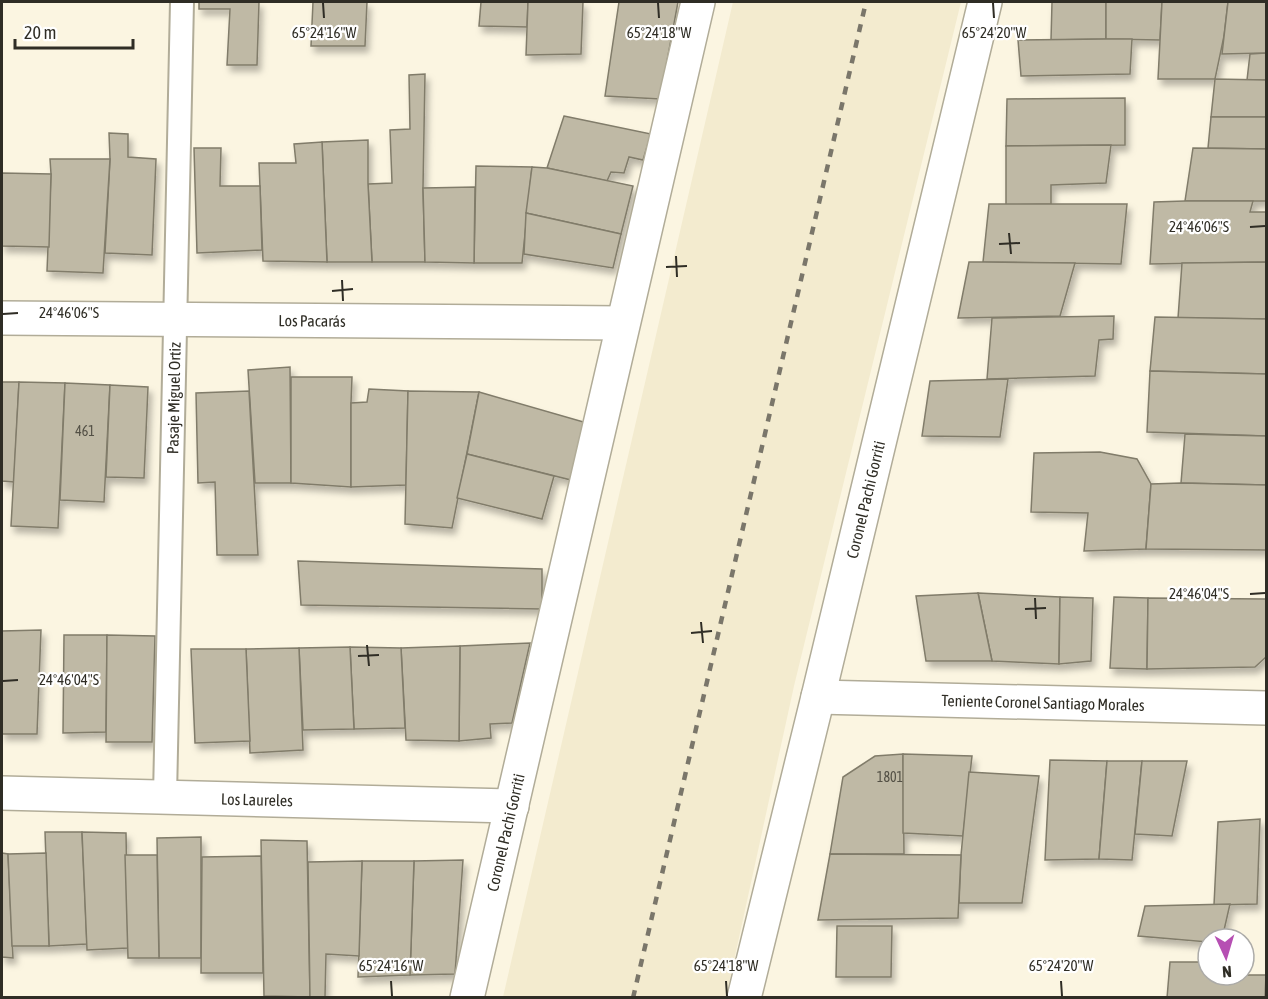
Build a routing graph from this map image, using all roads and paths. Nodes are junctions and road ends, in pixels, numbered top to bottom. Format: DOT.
graph roads {
  1 [pos="182,2"];
  2 [pos="698,2"];
  3 [pos="985,2"];
  4 [pos="2,318"];
  5 [pos="174,320"];
  6 [pos="622,323"];
  7 [pos="818,697"];
  8 [pos="1266,708"];
  9 [pos="2,793"];
  10 [pos="165,796"];
  11 [pos="512,806"];
  12 [pos="467,998"];
  13 [pos="744,998"];
  1 -- 5 [label="lane, Pasaje Miguel Ortiz"];
  2 -- 6 [label="street, Coronel Pachi Gorriti"];
  3 -- 7 [label="street, Coronel Pachi Gorriti"];
  4 -- 5 [label="street, Los Pacarás"];
  5 -- 6 [label="street, Los Pacarás"];
  5 -- 10 [label="lane, Pasaje Miguel Ortiz"];
  6 -- 11 [label="street, Coronel Pachi Gorriti"];
  7 -- 8 [label="street, Teniente Coronel Santiago Morales"];
  7 -- 13 [label="street, Coronel Pachi Gorriti"];
  9 -- 10 [label="street, Los Laureles"];
  10 -- 11 [label="street, Los Laureles"];
  11 -- 12 [label="street, Coronel Pachi Gorriti"];
}
